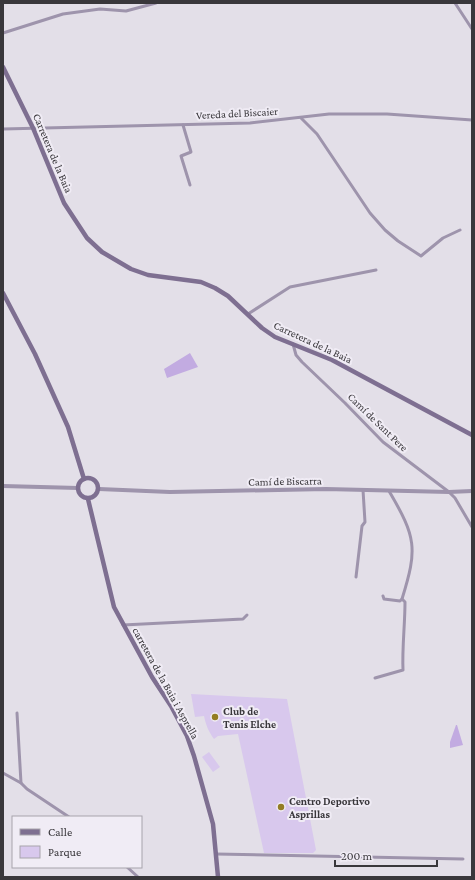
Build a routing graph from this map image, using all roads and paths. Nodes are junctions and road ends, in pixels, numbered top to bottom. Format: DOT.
graph roads {
  1 [pos="156,3"];
  2 [pos="455,3"];
  3 [pos="472,29"];
  4 [pos="3,33"];
  5 [pos="3,67"];
  6 [pos="300,118"];
  7 [pos="472,120"];
  8 [pos="183,125"];
  9 [pos="33,128"];
  10 [pos="3,129"];
  11 [pos="190,185"];
  12 [pos="460,230"];
  13 [pos="376,270"];
  14 [pos="3,293"];
  15 [pos="248,314"];
  16 [pos="293,344"];
  17 [pos="472,435"];
  18 [pos="84,478"];
  19 [pos="3,486"];
  20 [pos="78,488"];
  21 [pos="99,489"];
  22 [pos="363,490"];
  23 [pos="472,490"];
  24 [pos="389,491"];
  25 [pos="449,492"];
  26 [pos="88,499"];
  27 [pos="472,527"];
  28 [pos="356,578"];
  29 [pos="383,596"];
  30 [pos="402,599"];
  31 [pos="247,615"];
  32 [pos="124,625"];
  33 [pos="375,678"];
  34 [pos="17,713"];
  35 [pos="3,773"];
  36 [pos="21,783"];
  37 [pos="68,816"];
  38 [pos="216,854"];
  39 [pos="463,859"];
  40 [pos="128,868"];
  41 [pos="138,877"];
  42 [pos="218,877"];
  1 -- 4 [label="street"];
  2 -- 3 [label="street"];
  5 -- 9 [label="main road, Carretera de la Baia"];
  6 -- 7 [label="street, Vereda del Biscaier"];
  6 -- 8 [label="street, Vereda del Biscaier"];
  6 -- 12 [label="street"];
  8 -- 9 [label="street, Vereda del Biscaier"];
  8 -- 11 [label="street"];
  9 -- 10 [label="street, Vereda del Biscaier"];
  9 -- 15 [label="main road, Carretera de la Baia"];
  13 -- 15 [label="street"];
  14 -- 18 [label="main road"];
  15 -- 16 [label="main road, Carretera de la Baia"];
  16 -- 17 [label="main road, Carretera de la Baia"];
  16 -- 25 [label="street, Camí de Sant Pere"];
  18 -- 20 [label="main road"];
  18 -- 21 [label="main road"];
  19 -- 20 [label="street"];
  20 -- 26 [label="main road"];
  21 -- 22 [label="street, Camí de Biscarra"];
  21 -- 26 [label="main road"];
  22 -- 24 [label="street, Camí de Biscarra"];
  22 -- 28 [label="street"];
  23 -- 25 [label="street, Camí de Biscarra"];
  24 -- 25 [label="street, Camí de Biscarra"];
  24 -- 30 [label="street"];
  25 -- 27 [label="street, Camí de Sant Pere"];
  26 -- 32 [label="main road, carretera de la Baia i Asprella"];
  29 -- 30 [label="street"];
  30 -- 33 [label="street"];
  31 -- 32 [label="street"];
  32 -- 38 [label="main road, carretera de la Baia i Asprella"];
  34 -- 36 [label="street"];
  35 -- 36 [label="street"];
  36 -- 37 [label="street"];
  38 -- 39 [label="street"];
  38 -- 42 [label="main road, carretera de la Baia i Asprella"];
  40 -- 41 [label="street"];
}
